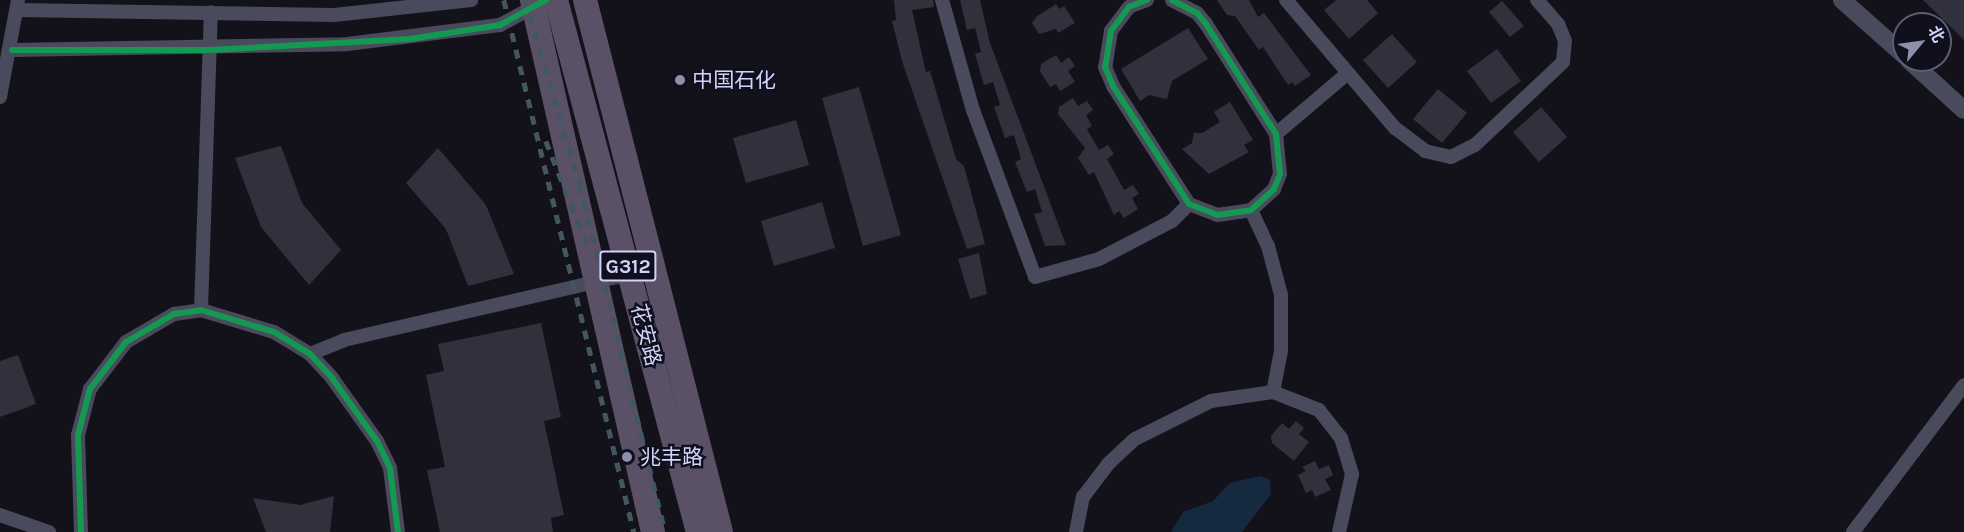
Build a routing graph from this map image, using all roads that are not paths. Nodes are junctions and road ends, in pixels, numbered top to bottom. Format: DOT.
graph roads {
  1 [pos="471,0"];
  2 [pos="585,0"];
  3 [pos="942,0"];
  4 [pos="1146,0"];
  5 [pos="1172,0"];
  6 [pos="1286,0"];
  7 [pos="1537,0"];
  8 [pos="1842,0"];
  9 [pos="542,2"];
  10 [pos="1126,4"];
  11 [pos="17,5"];
  12 [pos="211,12"];
  13 [pos="1892,45"];
  14 [pos="12,50"];
  15 [pos="211,50"];
  16 [pos="1922,72"];
  17 [pos="1348,73"];
  18 [pos="0,97"];
  19 [pos="1964,110"];
  20 [pos="1276,134"];
  21 [pos="1189,204"];
  22 [pos="1251,210"];
  23 [pos="626,275"];
  24 [pos="593,282"];
  25 [pos="201,310"];
  26 [pos="310,354"];
  27 [pos="1964,385"];
  28 [pos="1273,392"];
  29 [pos="0,515"];
  30 [pos="49,532"];
  31 [pos="81,532"];
  32 [pos="398,532"];
  33 [pos="653,532"];
  34 [pos="698,532"];
  35 [pos="721,532"];
  36 [pos="1076,532"];
  37 [pos="1339,532"];
  38 [pos="1853,532"];
  1 -- 12 [label="street"];
  2 -- 35 [label="highway, 花安路 / G312"];
  3 -- 21 [label="street"];
  4 -- 10 [label="street"];
  5 -- 20 [label="street"];
  6 -- 17 [label="street"];
  7 -- 17 [label="street"];
  8 -- 13 [label="street"];
  9 -- 15 [label="street"];
  9 -- 24 [label="highway"];
  9 -- 34 [label="highway, 花安路 / G312"];
  10 -- 21 [label="street"];
  11 -- 12 [label="street"];
  11 -- 14 [label="street"];
  12 -- 15 [label="street"];
  14 -- 15 [label="street"];
  14 -- 18 [label="street"];
  15 -- 25 [label="street"];
  16 -- 19 [label="street"];
  17 -- 20 [label="street"];
  20 -- 22 [label="street"];
  21 -- 22 [label="street"];
  22 -- 28 [label="street"];
  23 -- 24 [label="street"];
  24 -- 26 [label="street"];
  24 -- 33 [label="highway"];
  25 -- 26 [label="street"];
  25 -- 31 [label="street"];
  26 -- 32 [label="street"];
  27 -- 38 [label="street"];
  28 -- 36 [label="street"];
  28 -- 37 [label="street"];
  29 -- 30 [label="street"];
}
